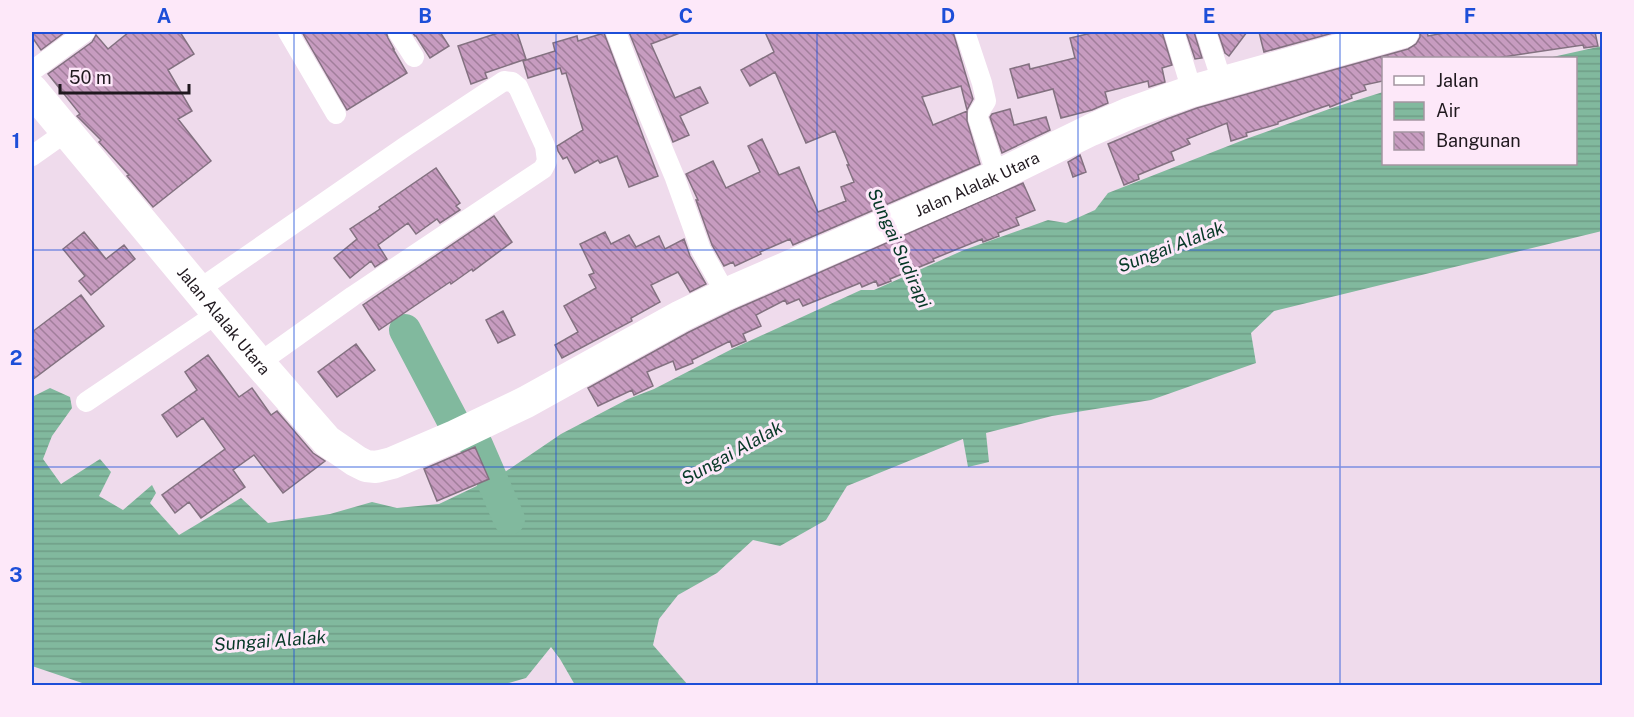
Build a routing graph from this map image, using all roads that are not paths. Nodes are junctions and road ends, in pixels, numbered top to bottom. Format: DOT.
graph roads {
  1 [pos="85,32"];
  2 [pos="288,32"];
  3 [pos="398,32"];
  4 [pos="616,32"];
  5 [pos="965,32"];
  6 [pos="1174,32"];
  7 [pos="1206,32"];
  8 [pos="1403,32"];
  9 [pos="1334,40"];
  10 [pos="414,57"];
  11 [pos="32,71"];
  12 [pos="1222,82"];
  13 [pos="32,90"];
  14 [pos="1192,91"];
  15 [pos="336,114"];
  16 [pos="66,132"];
  17 [pos="32,156"];
  18 [pos="997,176"];
  19 [pos="198,290"];
  20 [pos="726,294"];
  21 [pos="218,313"];
  22 [pos="259,363"];
  23 [pos="86,402"];
  1 -- 11 [label="street"];
  2 -- 15 [label="street"];
  3 -- 10 [label="street"];
  4 -- 20 [label="street"];
  5 -- 18 [label="street"];
  6 -- 14 [label="street"];
  7 -- 12 [label="street"];
  8 -- 9 [label="main road, Jalan Alalak Utara"];
  9 -- 12 [label="main road, Jalan Alalak Utara"];
  12 -- 14 [label="main road, Jalan Alalak Utara"];
  13 -- 16 [label="main road, Jalan Alalak Utara"];
  14 -- 18 [label="main road, Jalan Alalak Utara"];
  16 -- 17 [label="street"];
  16 -- 19 [label="main road, Jalan Alalak Utara"];
  18 -- 20 [label="main road, Jalan Alalak Utara"];
  19 -- 21 [label="main road, Jalan Alalak Utara"];
  19 -- 22 [label="street"];
  20 -- 22 [label="main road, Jalan Alalak Utara"];
  21 -- 22 [label="main road, Jalan Alalak Utara"];
  21 -- 23 [label="street"];
}
